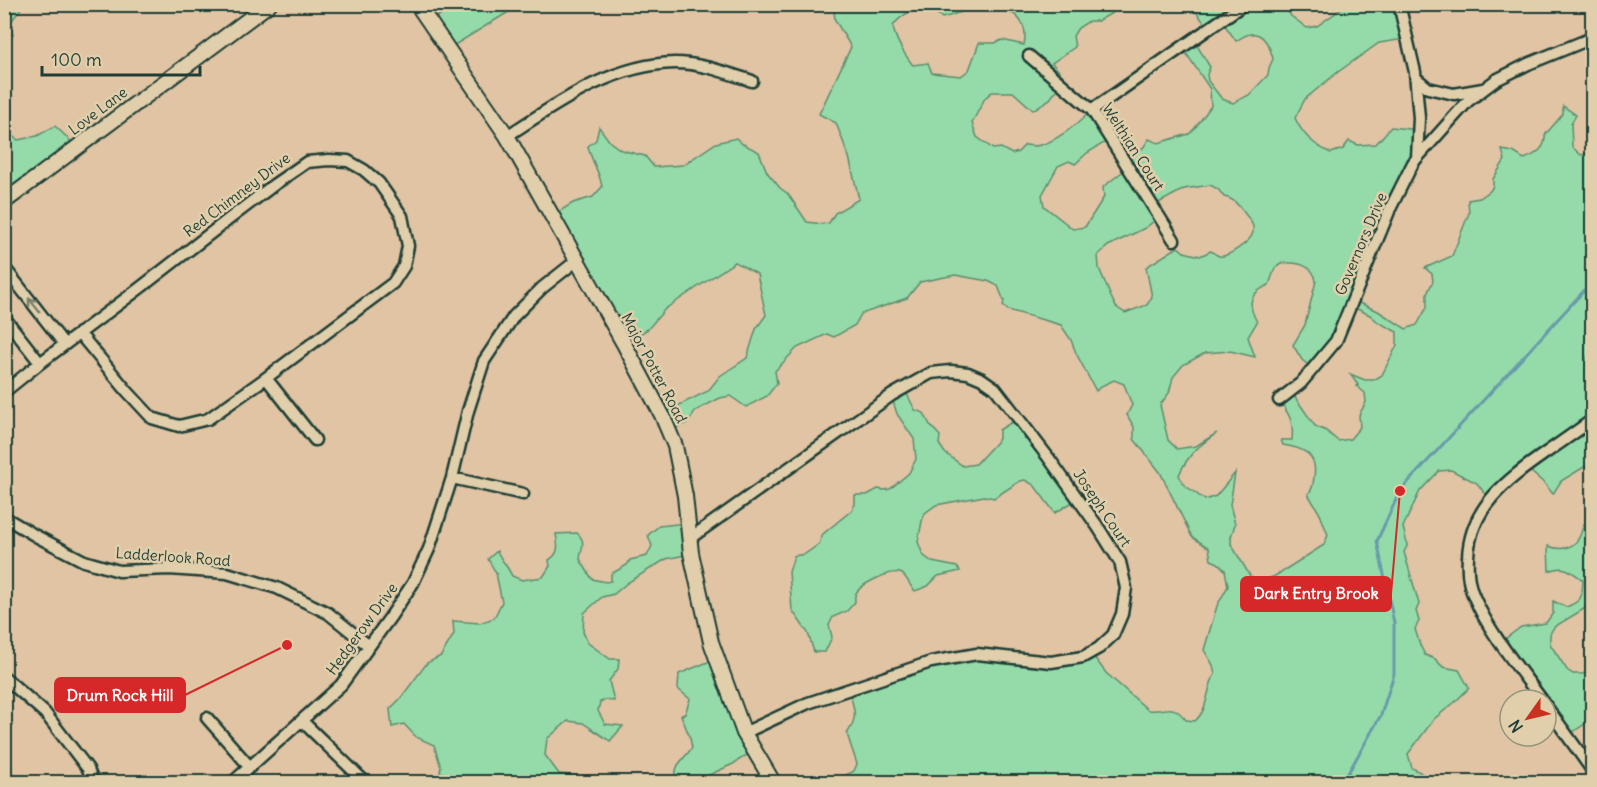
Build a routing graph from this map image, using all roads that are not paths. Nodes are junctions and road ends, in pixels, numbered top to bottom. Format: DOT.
graph roads {
  1 [pos="269,4"];
  2 [pos="417,4"];
  3 [pos="1244,4"];
  4 [pos="1399,4"];
  5 [pos="1593,38"];
  6 [pos="1029,56"];
  7 [pos="1416,78"];
  8 [pos="752,81"];
  9 [pos="1485,89"];
  10 [pos="1092,110"];
  11 [pos="507,135"];
  12 [pos="1417,158"];
  13 [pos="4,202"];
  14 [pos="1174,240"];
  15 [pos="576,261"];
  16 [pos="4,267"];
  17 [pos="4,317"];
  18 [pos="79,333"];
  19 [pos="64,344"];
  20 [pos="40,363"];
  21 [pos="266,378"];
  22 [pos="4,392"];
  23 [pos="1279,400"];
  24 [pos="1593,420"];
  25 [pos="315,440"];
  26 [pos="452,478"];
  27 [pos="523,494"];
  28 [pos="4,517"];
  29 [pos="689,539"];
  30 [pos="369,646"];
  31 [pos="4,677"];
  32 [pos="1533,688"];
  33 [pos="207,718"];
  34 [pos="302,720"];
  35 [pos="1558,723"];
  36 [pos="744,733"];
  37 [pos="250,767"];
  38 [pos="1593,771"];
  39 [pos="93,783"];
  40 [pos="233,783"];
  41 [pos="365,783"];
  42 [pos="773,783"];
  1 -- 13 [label="street, Love Lane"];
  2 -- 11 [label="street, Major Potter Road"];
  3 -- 10 [label="street"];
  4 -- 7 [label="street, Governors Drive"];
  5 -- 9 [label="street"];
  6 -- 10 [label="street, Welthian Court"];
  7 -- 9 [label="street"];
  7 -- 12 [label="street, Governors Drive"];
  8 -- 11 [label="street"];
  9 -- 12 [label="street"];
  10 -- 14 [label="street, Welthian Court"];
  11 -- 15 [label="street, Major Potter Road"];
  12 -- 23 [label="street, Governors Drive"];
  15 -- 26 [label="street, Hedgerow Drive"];
  15 -- 29 [label="street, Major Potter Road"];
  19 -- 16 [label="street, one-way"];
  17 -- 20 [label="street"];
  18 -- 19 [label="street, Red Chimney Drive"];
  18 -- 21 [label="street, Red Chimney Drive"];
  18 -- 21 [label="street, Red Chimney Drive"];
  19 -- 20 [label="street, Red Chimney Drive"];
  20 -- 22 [label="street, Red Chimney Drive"];
  21 -- 25 [label="street"];
  24 -- 32 [label="street"];
  26 -- 27 [label="street"];
  26 -- 30 [label="street, Hedgerow Drive"];
  28 -- 30 [label="street, Ladderlook Road"];
  29 -- 36 [label="street, Major Potter Road"];
  29 -- 36 [label="street, Joseph Court"];
  30 -- 34 [label="street, Hedgerow Drive"];
  31 -- 39 [label="street"];
  33 -- 37 [label="street"];
  34 -- 37 [label="street, Hedgerow Drive"];
  34 -- 41 [label="street"];
  35 -- 38 [label="street"];
  36 -- 42 [label="street, Major Potter Road"];
  37 -- 40 [label="street, Hedgerow Drive"];
}
